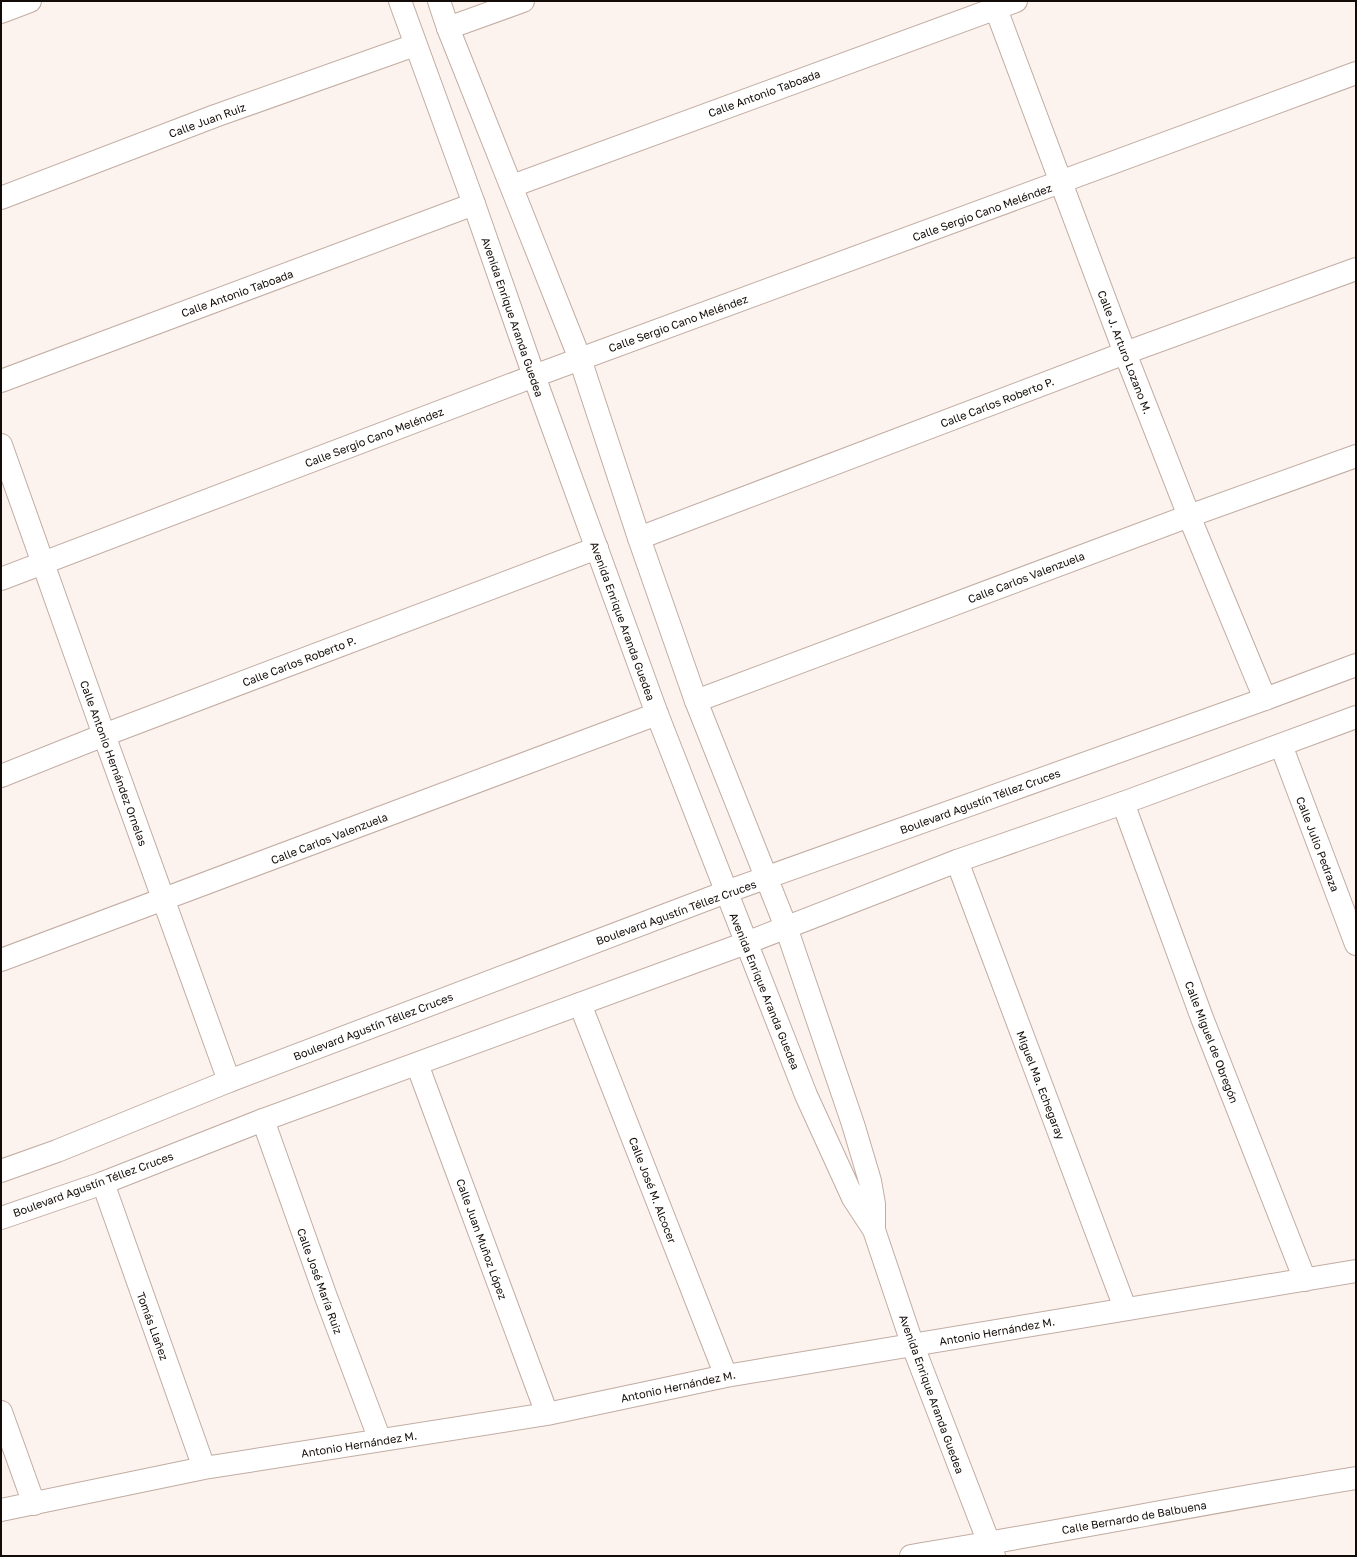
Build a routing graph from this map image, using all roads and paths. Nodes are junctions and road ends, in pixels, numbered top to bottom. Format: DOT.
graph roads {
  1 [pos="30,1"];
  2 [pos="400,1"];
  3 [pos="439,1"];
  4 [pos="523,1"];
  5 [pos="1002,3"];
  6 [pos="1,12"];
  7 [pos="448,28"];
  8 [pos="415,46"];
  9 [pos="1356,73"];
  10 [pos="1062,183"];
  11 [pos="512,186"];
  12 [pos="1,198"];
  13 [pos="474,204"];
  14 [pos="1356,269"];
  15 [pos="1125,353"];
  16 [pos="580,359"];
  17 [pos="534,376"];
  18 [pos="1,381"];
  19 [pos="1,445"];
  20 [pos="1356,456"];
  21 [pos="1189,516"];
  22 [pos="639,538"];
  23 [pos="597,548"];
  24 [pos="43,563"];
  25 [pos="1,579"];
  26 [pos="1356,665"];
  27 [pos="1265,699"];
  28 [pos="696,701"];
  29 [pos="657,714"];
  30 [pos="1356,717"];
  31 [pos="104,735"];
  32 [pos="1281,745"];
  33 [pos="1,776"];
  34 [pos="1123,803"];
  35 [pos="957,861"];
  36 [pos="767,878"];
  37 [pos="726,892"];
  38 [pos="164,900"];
  39 [pos="786,927"];
  40 [pos="746,943"];
  41 [pos="1356,944"];
  42 [pos="1,960"];
  43 [pos="580,1004"];
  44 [pos="417,1064"];
  45 [pos="229,1081"];
  46 [pos="263,1120"];
  47 [pos="1,1171"];
  48 [pos="103,1183"];
  49 [pos="1,1218"];
  50 [pos="874,1230"];
  51 [pos="1356,1271"];
  52 [pos="1305,1280"];
  53 [pos="1125,1308"];
  54 [pos="913,1346"];
  55 [pos="726,1376"];
  56 [pos="1,1412"];
  57 [pos="547,1414"];
  58 [pos="380,1440"];
  59 [pos="204,1468"];
  60 [pos="1356,1478"];
  61 [pos="34,1504"];
  62 [pos="1,1510"];
  63 [pos="991,1550"];
  64 [pos="911,1556"];
  1 -- 6 [label="street"];
  2 -- 8 [label="street, Avenida Enrique Aranda Guedea"];
  3 -- 7 [label="street, Avenida Enrique Aranda Guedea"];
  4 -- 7 [label="street"];
  5 -- 10 [label="street, Calle J. Arturo Lozano M."];
  5 -- 11 [label="street, Calle Antonio Taboada"];
  7 -- 11 [label="street, Avenida Enrique Aranda Guedea"];
  8 -- 12 [label="street, Calle Juan Ruiz"];
  8 -- 13 [label="street, Avenida Enrique Aranda Guedea"];
  9 -- 10 [label="street, Calle Sergio Cano Meléndez"];
  10 -- 15 [label="street, Calle J. Arturo Lozano M."];
  10 -- 16 [label="street, Calle Sergio Cano Meléndez"];
  11 -- 16 [label="street, Avenida Enrique Aranda Guedea"];
  13 -- 17 [label="street, Avenida Enrique Aranda Guedea"];
  13 -- 18 [label="street, Calle Antonio Taboada"];
  14 -- 15 [label="street, Calle Carlos Roberto P."];
  15 -- 21 [label="street, Calle J. Arturo Lozano M."];
  15 -- 22 [label="street, Calle Carlos Roberto P."];
  16 -- 17 [label="street, Calle Sergio Cano Meléndez"];
  16 -- 22 [label="street, Avenida Enrique Aranda Guedea"];
  17 -- 23 [label="street, Avenida Enrique Aranda Guedea"];
  17 -- 24 [label="street, Calle Sergio Cano Meléndez"];
  19 -- 24 [label="street, Calle Antonio Hernández Ornelas"];
  20 -- 21 [label="street, Calle Carlos Valenzuela"];
  21 -- 27 [label="street, Calle J. Arturo Lozano M."];
  21 -- 28 [label="street, Calle Carlos Valenzuela"];
  22 -- 28 [label="street, Avenida Enrique Aranda Guedea"];
  23 -- 29 [label="street, Avenida Enrique Aranda Guedea"];
  23 -- 31 [label="street, Calle Carlos Roberto P."];
  24 -- 25 [label="street, Calle Sergio Cano Meléndez"];
  24 -- 31 [label="street, Calle Antonio Hernández Ornelas"];
  26 -- 27 [label="street, Boulevard Agustín Téllez Cruces"];
  27 -- 36 [label="street, Boulevard Agustín Téllez Cruces"];
  28 -- 36 [label="street, Avenida Enrique Aranda Guedea"];
  29 -- 37 [label="street, Avenida Enrique Aranda Guedea"];
  29 -- 38 [label="street, Calle Carlos Valenzuela"];
  30 -- 32 [label="street, Boulevard Agustín Téllez Cruces"];
  31 -- 33 [label="street, Calle Carlos Roberto P."];
  31 -- 38 [label="street, Calle Antonio Hernández Ornelas"];
  32 -- 34 [label="street, Boulevard Agustín Téllez Cruces"];
  32 -- 41 [label="street, Calle Julio Pedraza"];
  34 -- 35 [label="street, Boulevard Agustín Téllez Cruces"];
  34 -- 52 [label="street, Calle Miguel de Obregón"];
  35 -- 39 [label="street, Boulevard Agustín Téllez Cruces"];
  35 -- 53 [label="street, Miguel Ma. Echegaray"];
  36 -- 37 [label="street, Boulevard Agustín Téllez Cruces"];
  36 -- 39 [label="street, Avenida Enrique Aranda Guedea"];
  37 -- 40 [label="street, Avenida Enrique Aranda Guedea"];
  37 -- 45 [label="street, Boulevard Agustín Téllez Cruces"];
  38 -- 42 [label="street, Calle Carlos Valenzuela"];
  38 -- 45 [label="street, Calle Antonio Hernández Ornelas"];
  39 -- 40 [label="street, Boulevard Agustín Téllez Cruces"];
  39 -- 50 [label="street, Avenida Enrique Aranda Guedea"];
  40 -- 43 [label="street, Boulevard Agustín Téllez Cruces"];
  40 -- 50 [label="street, Avenida Enrique Aranda Guedea"];
  43 -- 44 [label="street, Boulevard Agustín Téllez Cruces"];
  43 -- 55 [label="street, Calle José M. Alcocer"];
  44 -- 46 [label="street, Boulevard Agustín Téllez Cruces"];
  44 -- 57 [label="street, Calle Juan Muñoz López"];
  45 -- 47 [label="street, Boulevard Agustín Téllez Cruces"];
  46 -- 48 [label="street, Boulevard Agustín Téllez Cruces"];
  46 -- 58 [label="street, Calle José María Ruiz"];
  48 -- 49 [label="street, Boulevard Agustín Téllez Cruces"];
  48 -- 59 [label="street, Tomás Llañez"];
  50 -- 54 [label="street, Avenida Enrique Aranda Guedea"];
  51 -- 52 [label="street, Antonio Hernández M."];
  52 -- 53 [label="street, Antonio Hernández M."];
  53 -- 54 [label="street, Antonio Hernández M."];
  54 -- 55 [label="street, Antonio Hernández M."];
  54 -- 63 [label="street, Avenida Enrique Aranda Guedea"];
  55 -- 57 [label="street, Antonio Hernández M."];
  56 -- 61 [label="street"];
  57 -- 58 [label="street, Antonio Hernández M."];
  58 -- 59 [label="street, Antonio Hernández M."];
  59 -- 61 [label="street, Antonio Hernández M."];
  60 -- 63 [label="street, Calle Bernardo de Balbuena"];
  61 -- 62 [label="street, Antonio Hernández M."];
  63 -- 64 [label="street, Calle Bernardo de Balbuena"];
}
